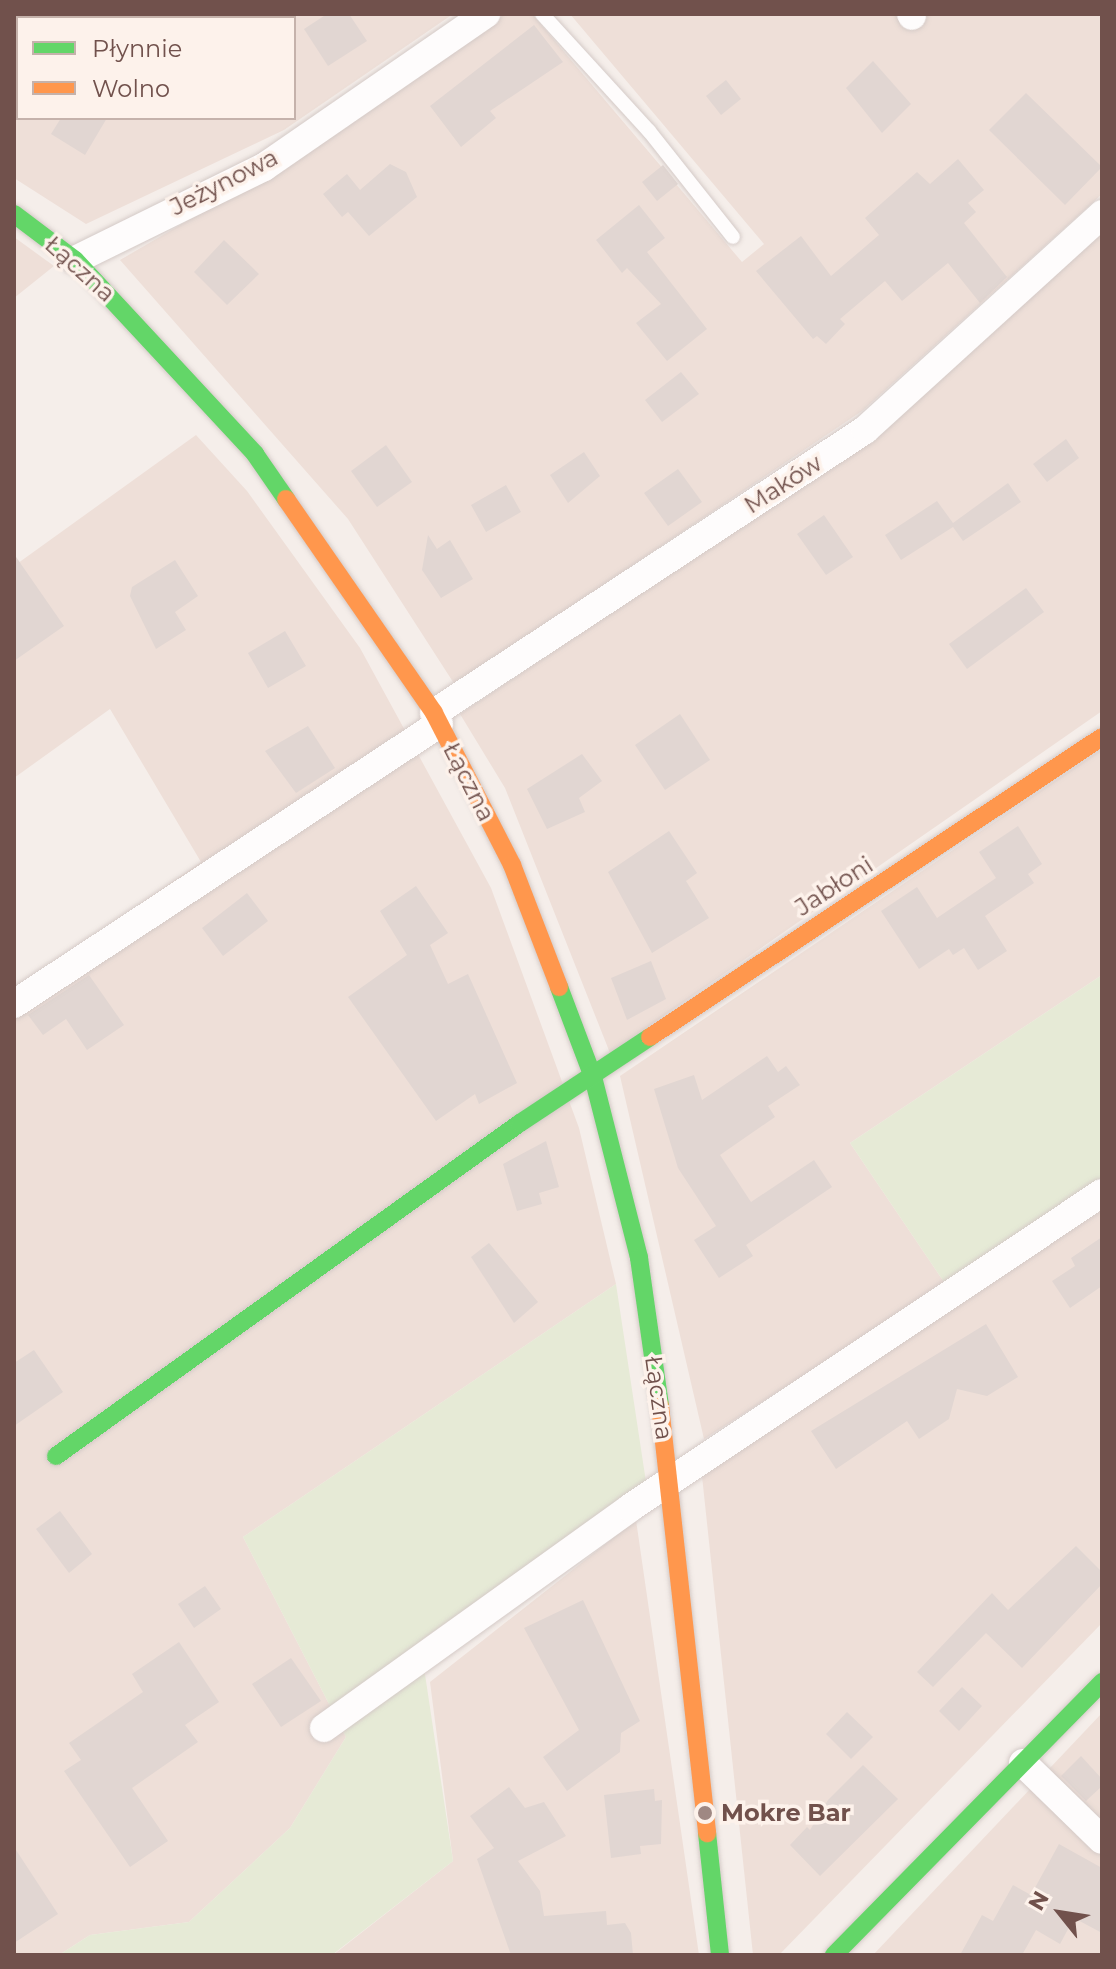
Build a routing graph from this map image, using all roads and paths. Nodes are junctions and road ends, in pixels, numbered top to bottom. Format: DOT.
graph roads {
  1 [pos="486,14"];
  2 [pos="542,14"];
  3 [pos="14,214"];
  4 [pos="1102,214"];
  5 [pos="733,237"];
  6 [pos="75,260"];
  7 [pos="437,719"];
  8 [pos="1102,737"];
  9 [pos="14,1004"];
  10 [pos="593,1077"];
  11 [pos="1102,1193"];
  12 [pos="56,1456"];
  13 [pos="669,1483"];
  14 [pos="1102,1682"];
  15 [pos="324,1728"];
  16 [pos="1023,1763"];
  17 [pos="1102,1840"];
  18 [pos="720,1955"];
  19 [pos="834,1955"];
  1 -- 6 [label="street, Jeżynowa"];
  2 -- 5 [label="lane"];
  3 -- 6 [label="street, Łączna"];
  4 -- 7 [label="street, Maków"];
  6 -- 7 [label="street, Łączna"];
  7 -- 9 [label="street, Maków"];
  7 -- 10 [label="street, Łączna"];
  8 -- 10 [label="street, Jabłoni"];
  10 -- 12 [label="street, Jabłoni"];
  10 -- 13 [label="street, Łączna"];
  11 -- 13 [label="street, Łączna"];
  13 -- 15 [label="street, Łączna"];
  13 -- 18 [label="street, Łączna"];
  14 -- 16 [label="street"];
  16 -- 17 [label="street"];
  16 -- 19 [label="street"];
}
